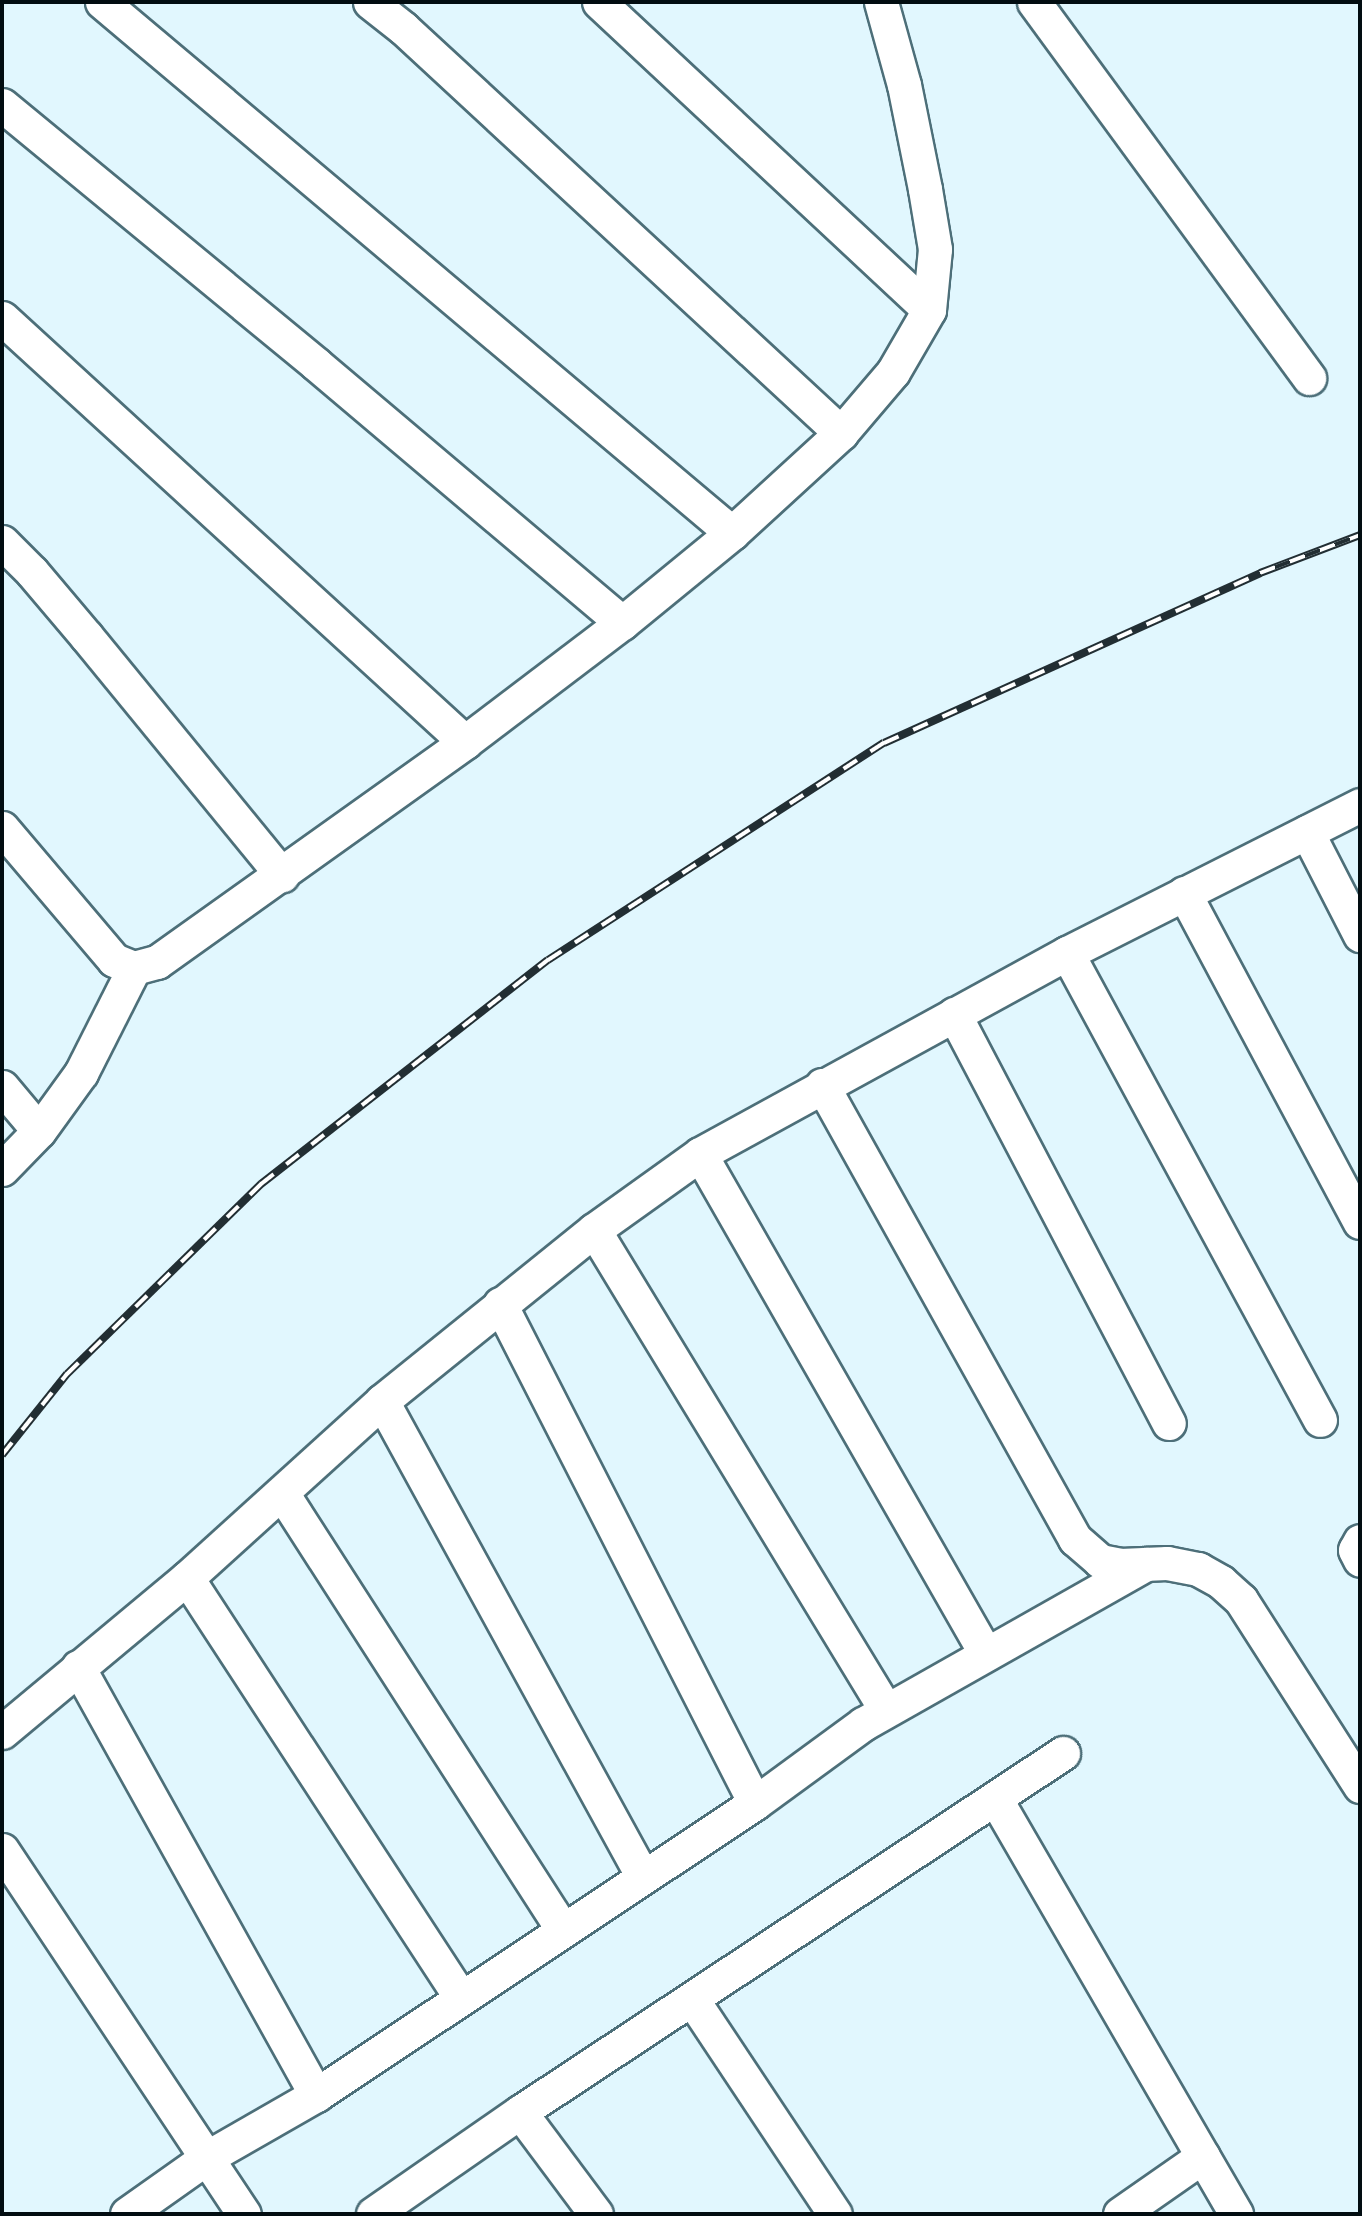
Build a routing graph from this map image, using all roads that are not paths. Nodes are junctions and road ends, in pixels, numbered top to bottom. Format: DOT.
graph roads {
  1 [pos="102,2"];
  2 [pos="370,2"];
  3 [pos="599,2"];
  4 [pos="881,2"];
  5 [pos="1034,2"];
  6 [pos="2,105"];
  7 [pos="929,310"];
  8 [pos="2,318"];
  9 [pos="1309,379"];
  10 [pos="841,433"];
  11 [pos="732,533"];
  12 [pos="2,542"];
  13 [pos="622,623"];
  14 [pos="465,742"];
  15 [pos="1360,805"];
  16 [pos="2,828"];
  17 [pos="1307,832"];
  18 [pos="282,875"];
  19 [pos="1184,893"];
  20 [pos="1360,934"];
  21 [pos="1067,953"];
  22 [pos="134,968"];
  23 [pos="954,1014"];
  24 [pos="822,1085"];
  25 [pos="2,1087"];
  26 [pos="39,1131"];
  27 [pos="700,1154"];
  28 [pos="2,1169"];
  29 [pos="1360,1222"];
  30 [pos="594,1230"];
  31 [pos="500,1304"];
  32 [pos="382,1401"];
  33 [pos="1320,1420"];
  34 [pos="1169,1423"];
  35 [pos="282,1493"];
  36 [pos="1360,1541"];
  37 [pos="1360,1560"];
  38 [pos="1146,1564"];
  39 [pos="187,1578"];
  40 [pos="986,1654"];
  41 [pos="78,1667"];
  42 [pos="886,1710"];
  43 [pos="2,1732"];
  44 [pos="1063,1753"];
  45 [pos="1360,1786"];
  46 [pos="995,1798"];
  47 [pos="755,1803"];
  48 [pos="2,1850"];
  49 [pos="643,1877"];
  50 [pos="563,1930"];
  51 [pos="461,1998"];
  52 [pos="692,1999"];
  53 [pos="316,2095"];
  54 [pos="520,2112"];
  55 [pos="1203,2156"];
  56 [pos="206,2158"];
  57 [pos="127,2214"];
  58 [pos="244,2214"];
  59 [pos="373,2214"];
  60 [pos="596,2214"];
  61 [pos="835,2214"];
  62 [pos="1120,2214"];
  63 [pos="1236,2214"];
  1 -- 11 [label="street"];
  2 -- 10 [label="street"];
  3 -- 7 [label="street"];
  4 -- 7 [label="street"];
  5 -- 9 [label="street"];
  6 -- 13 [label="street"];
  7 -- 10 [label="street"];
  8 -- 14 [label="street"];
  10 -- 11 [label="street"];
  11 -- 13 [label="street"];
  12 -- 18 [label="street"];
  13 -- 14 [label="street"];
  14 -- 18 [label="street"];
  15 -- 17 [label="street"];
  16 -- 22 [label="street"];
  17 -- 19 [label="street"];
  17 -- 20 [label="street"];
  18 -- 22 [label="street"];
  19 -- 21 [label="street"];
  19 -- 29 [label="street"];
  21 -- 23 [label="street"];
  21 -- 33 [label="street"];
  22 -- 26 [label="street"];
  23 -- 24 [label="street"];
  23 -- 34 [label="street"];
  24 -- 27 [label="street"];
  24 -- 38 [label="street"];
  25 -- 26 [label="street"];
  26 -- 28 [label="street"];
  27 -- 30 [label="street"];
  27 -- 40 [label="street"];
  30 -- 31 [label="street"];
  30 -- 42 [label="street"];
  31 -- 32 [label="street"];
  31 -- 47 [label="street"];
  32 -- 35 [label="street"];
  32 -- 49 [label="street"];
  35 -- 39 [label="street"];
  35 -- 50 [label="street"];
  36 -- 37 [label="street"];
  38 -- 40 [label="street"];
  38 -- 45 [label="street"];
  39 -- 41 [label="street"];
  39 -- 51 [label="street"];
  40 -- 42 [label="street"];
  41 -- 43 [label="street"];
  41 -- 53 [label="street"];
  42 -- 47 [label="street"];
  44 -- 46 [label="street"];
  46 -- 52 [label="street"];
  46 -- 55 [label="street"];
  47 -- 49 [label="street"];
  48 -- 56 [label="street"];
  49 -- 50 [label="street"];
  50 -- 51 [label="street"];
  51 -- 53 [label="street"];
  52 -- 54 [label="street"];
  52 -- 61 [label="street"];
  53 -- 56 [label="street"];
  54 -- 59 [label="street"];
  54 -- 60 [label="street"];
  55 -- 62 [label="street"];
  55 -- 63 [label="street"];
  56 -- 57 [label="street"];
  56 -- 58 [label="street"];
}
